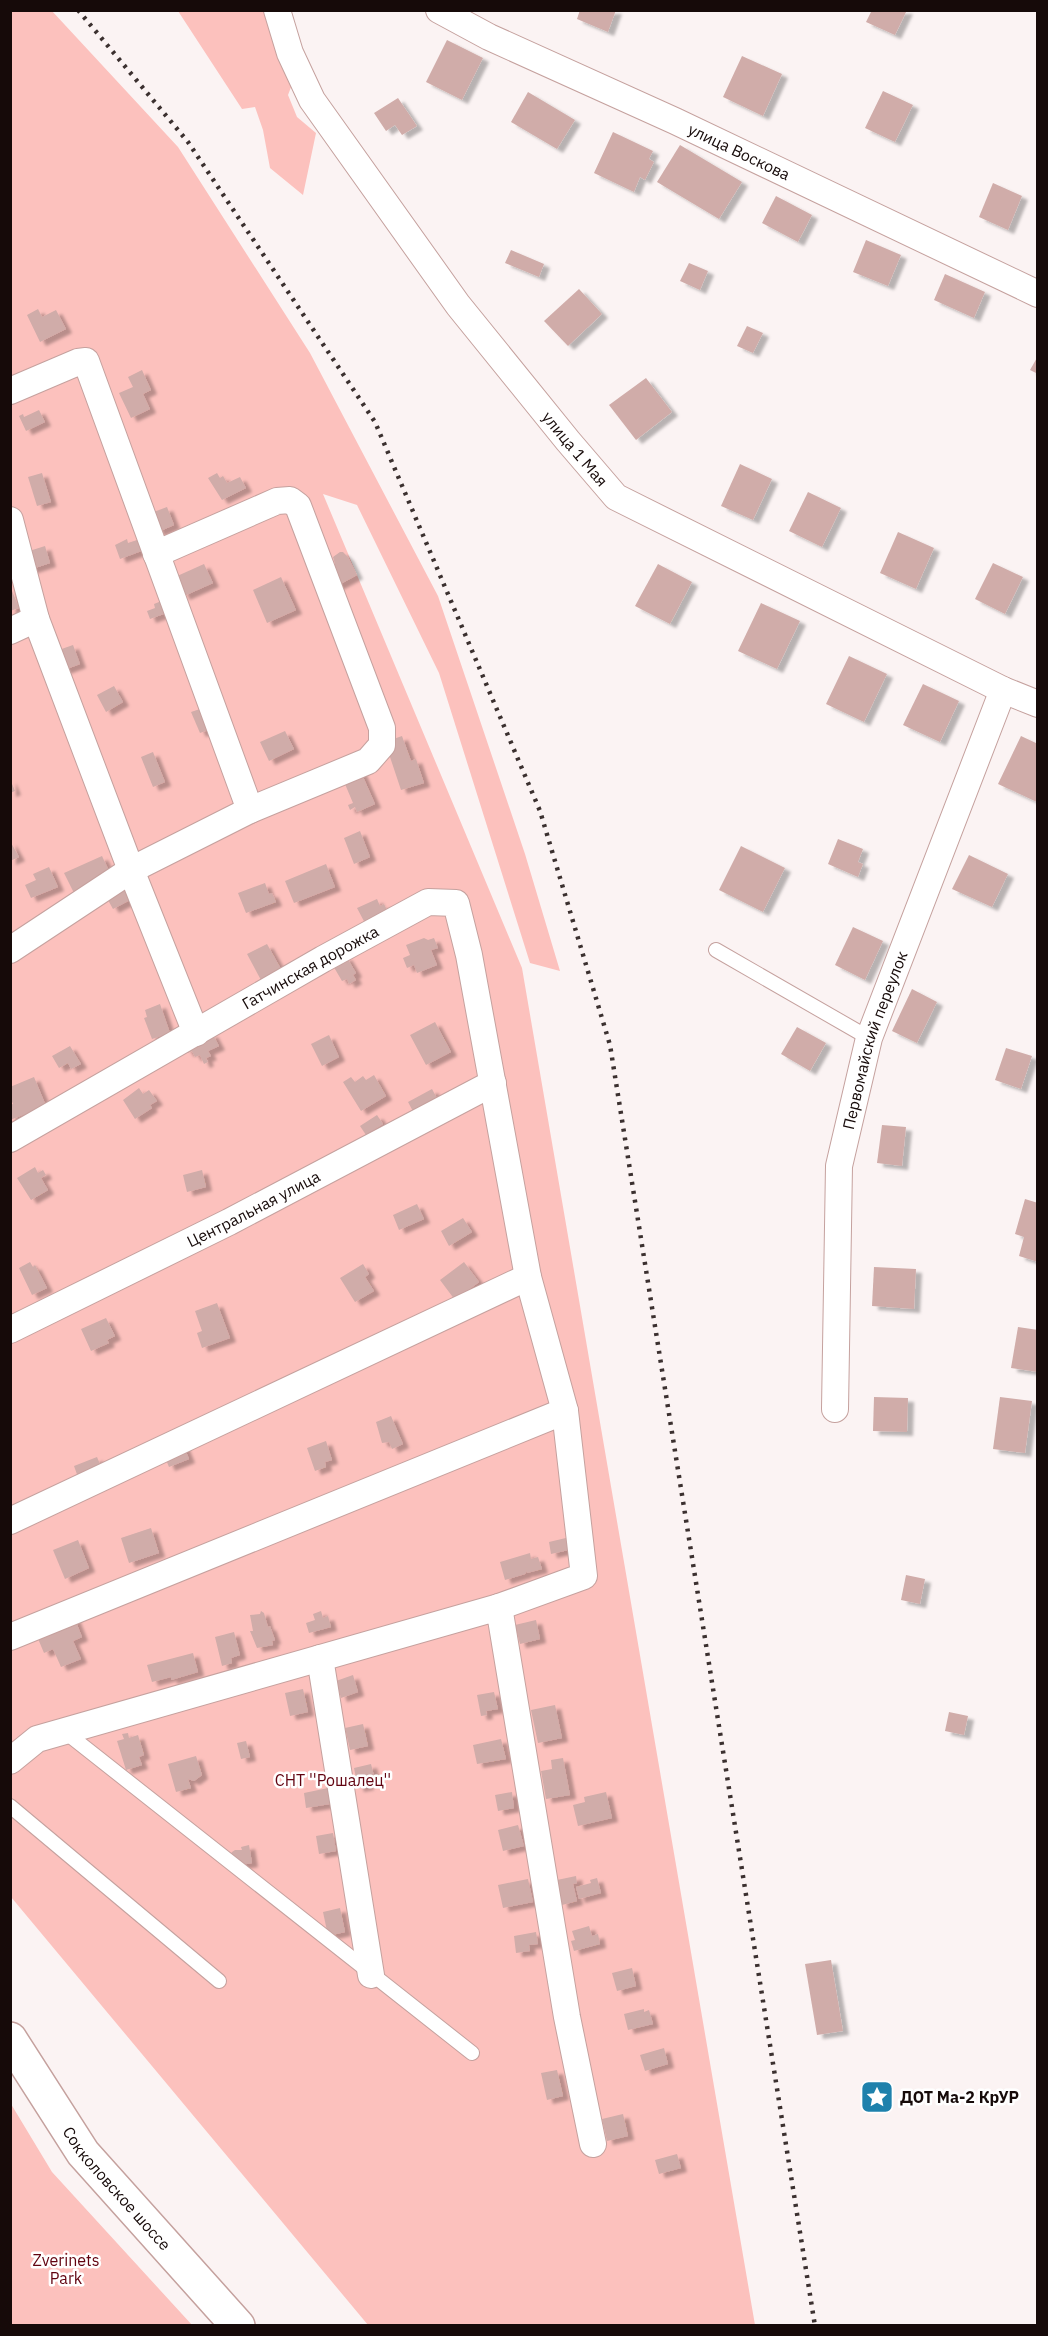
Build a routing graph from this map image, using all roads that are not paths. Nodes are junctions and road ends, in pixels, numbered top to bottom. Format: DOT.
graph roads {
  1 [pos="278,10"];
  2 [pos="439,10"];
  3 [pos="1038,294"];
  4 [pos="10,391"];
  5 [pos="10,520"];
  6 [pos="156,554"];
  7 [pos="36,619"];
  8 [pos="10,631"];
  9 [pos="1003,690"];
  10 [pos="1038,704"];
  11 [pos="250,810"];
  12 [pos="131,870"];
  13 [pos="11,949"];
  14 [pos="716,950"];
  15 [pos="196,1033"];
  16 [pos="869,1038"];
  17 [pos="493,1083"];
  18 [pos="10,1139"];
  19 [pos="528,1277"];
  20 [pos="10,1330"];
  21 [pos="835,1409"];
  22 [pos="565,1412"];
  23 [pos="10,1521"];
  24 [pos="499,1607"];
  25 [pos="10,1637"];
  26 [pos="320,1658"];
  27 [pos="64,1731"];
  28 [pos="10,1761"];
  29 [pos="10,1806"];
  30 [pos="371,1975"];
  31 [pos="219,1981"];
  32 [pos="10,2040"];
  33 [pos="472,2053"];
  34 [pos="593,2144"];
  35 [pos="238,2325"];
  1 -- 9 [label="street, улица 1 Мая"];
  2 -- 3 [label="street, улица Воскова"];
  4 -- 6 [label="street"];
  5 -- 7 [label="street"];
  6 -- 11 [label="street"];
  6 -- 11 [label="street"];
  7 -- 8 [label="street"];
  7 -- 12 [label="street"];
  9 -- 10 [label="street, улица 1 Мая"];
  9 -- 16 [label="street, Первомайский переулок"];
  11 -- 12 [label="street"];
  12 -- 13 [label="street"];
  12 -- 15 [label="street"];
  14 -- 16 [label="lane"];
  15 -- 17 [label="street, Гатчинская дорожка"];
  15 -- 18 [label="street, Гатчинская дорожка"];
  16 -- 21 [label="street, Первомайский переулок"];
  17 -- 19 [label="street"];
  17 -- 20 [label="street, Центральная улица"];
  19 -- 22 [label="street"];
  19 -- 23 [label="street"];
  22 -- 24 [label="street"];
  22 -- 25 [label="street"];
  24 -- 26 [label="street"];
  24 -- 34 [label="street"];
  26 -- 27 [label="street"];
  26 -- 30 [label="street"];
  27 -- 28 [label="street"];
  27 -- 30 [label="lane"];
  29 -- 31 [label="lane"];
  30 -- 33 [label="lane"];
  32 -- 35 [label="main road, Сокколовское шоссе"];
}
